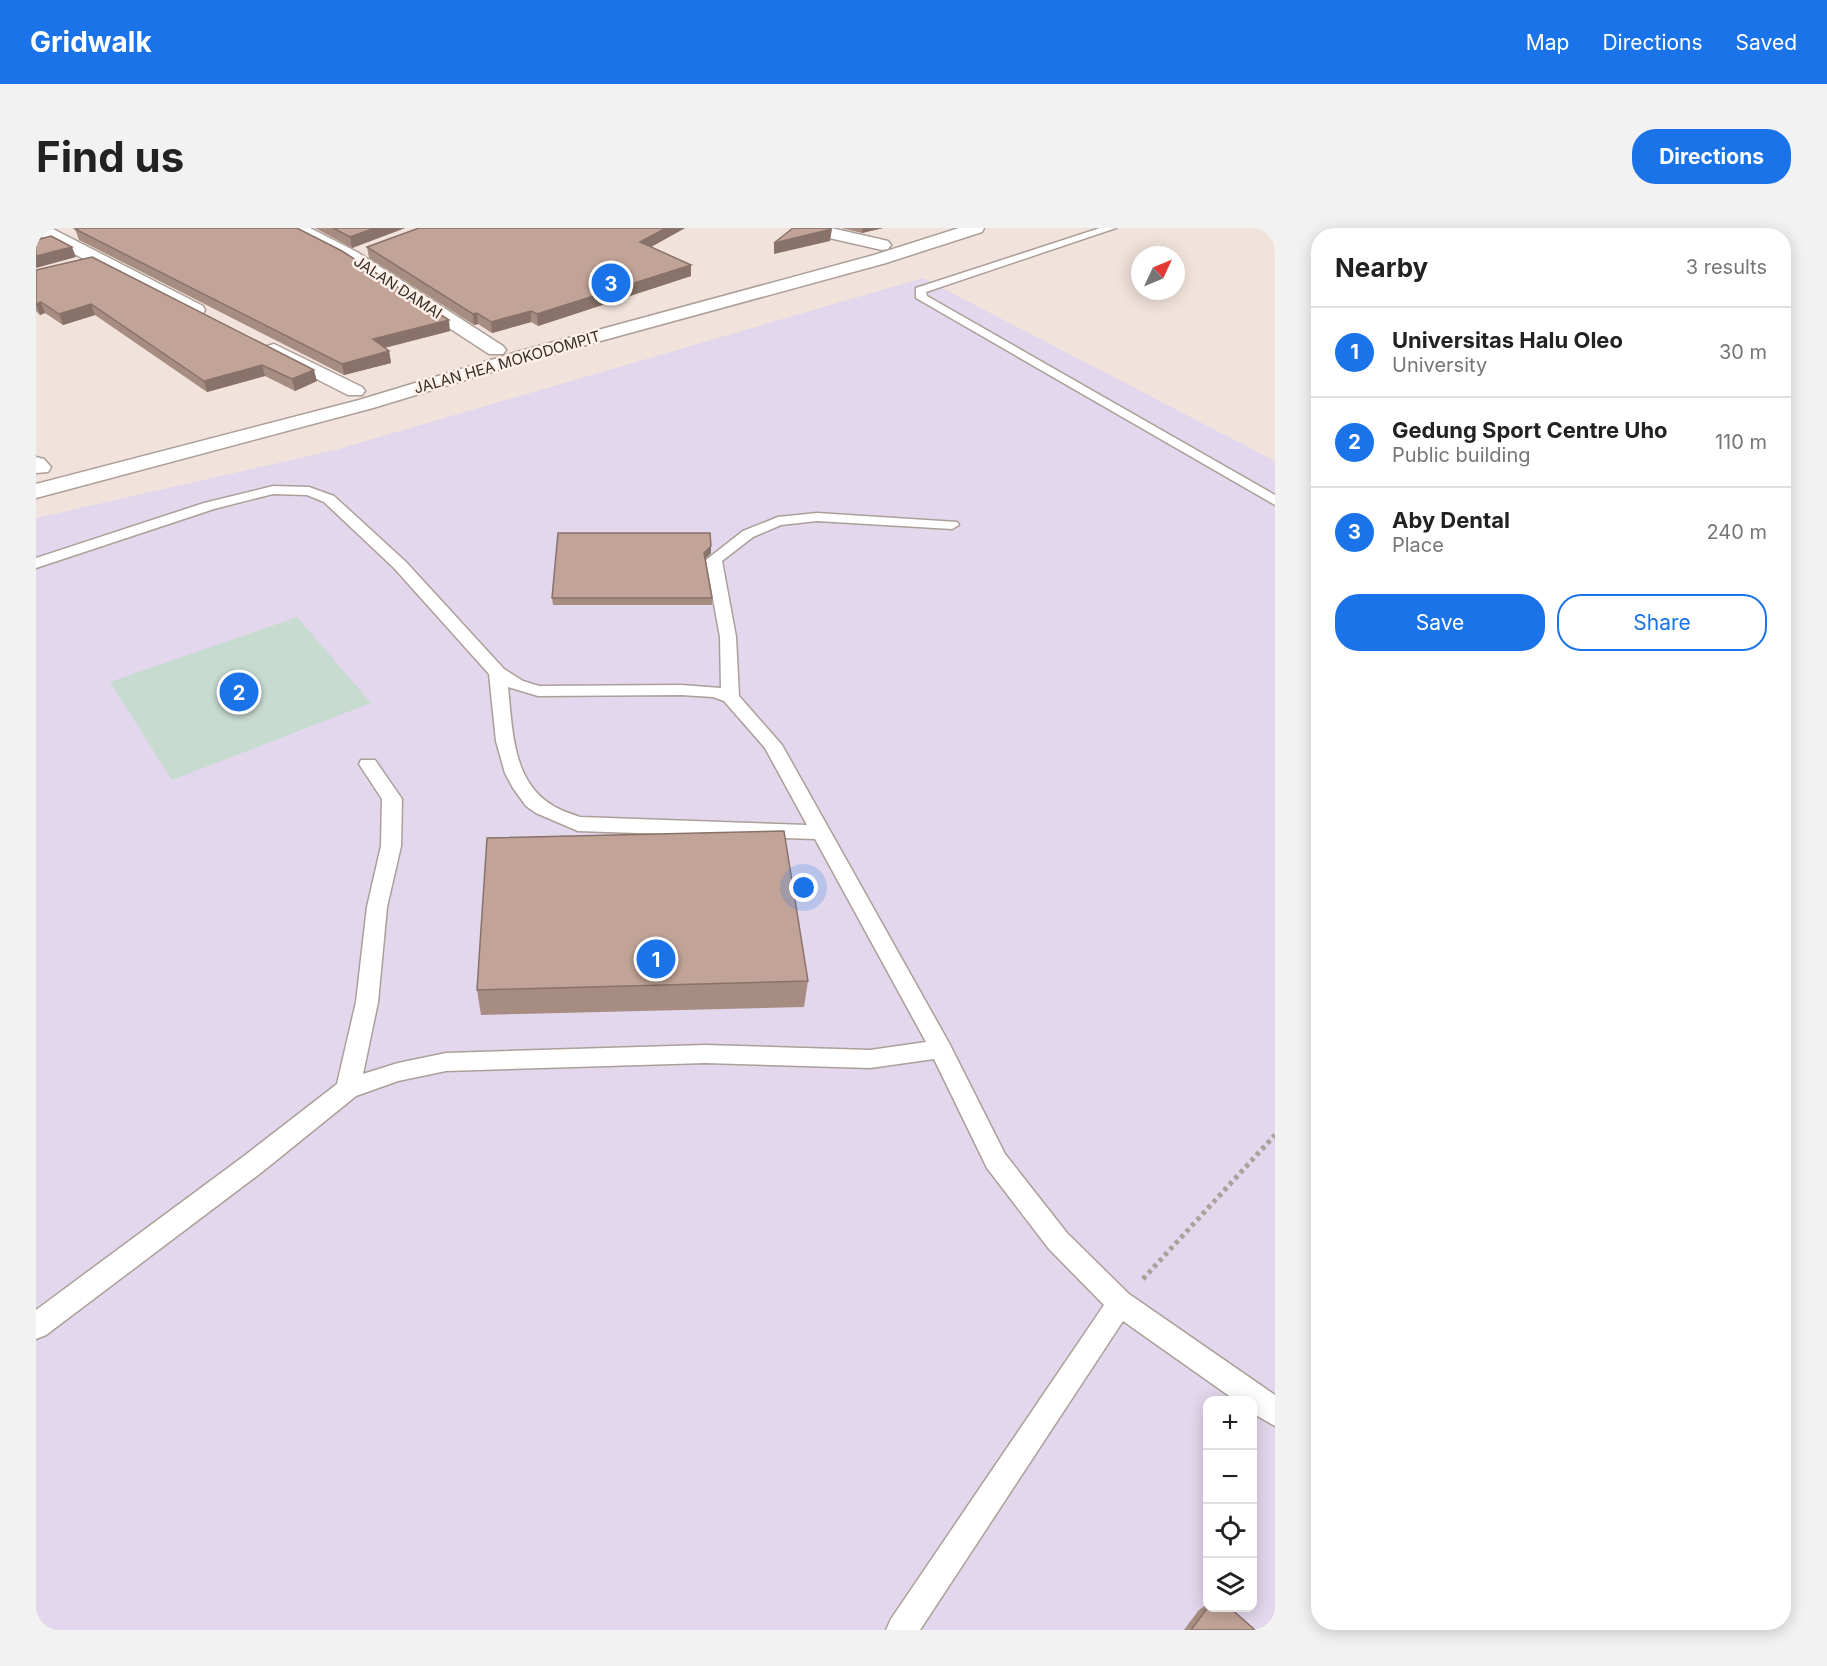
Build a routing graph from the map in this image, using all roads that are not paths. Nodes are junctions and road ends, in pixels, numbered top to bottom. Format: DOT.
graph roads {
  1 [pos="38,228"];
  2 [pos="297,228"];
  3 [pos="809,228"];
  4 [pos="939,228"];
  5 [pos="976,228"];
  6 [pos="1111,228"];
  7 [pos="882,245"];
  8 [pos="371,249"];
  9 [pos="351,256"];
  10 [pos="96,259"];
  11 [pos="76,264"];
  12 [pos="774,275"];
  13 [pos="794,283"];
  14 [pos="216,320"];
  15 [pos="256,341"];
  16 [pos="496,350"];
  17 [pos="356,391"];
  18 [pos="198,429"];
  19 [pos="62,461"];
  20 [pos="37,466"];
  21 [pos="65,484"];
  22 [pos="36,491"];
  23 [pos="1275,501"];
  24 [pos="952,525"];
  25 [pos="36,563"];
  26 [pos="498,673"];
  27 [pos="730,697"];
  28 [pos="368,764"];
  29 [pos="820,832"];
  30 [pos="941,1049"];
  31 [pos="348,1089"];
  32 [pos="1120,1303"];
  33 [pos="36,1326"];
  34 [pos="1275,1412"];
  35 [pos="902,1630"];
  1 -- 10 [label="street"];
  2 -- 9 [label="street, JALAN DAMAI"];
  3 -- 7 [label="street"];
  4 -- 7 [label="street, JALAN HEA MOKODOMPIT"];
  5 -- 13 [label="street, JALAN HEA MOKODOMPIT"];
  6 -- 23 [label="lane"];
  7 -- 12 [label="street, JALAN HEA MOKODOMPIT"];
  8 -- 9 [label="street"];
  9 -- 16 [label="street, JALAN DAMAI"];
  10 -- 11 [label="street"];
  10 -- 14 [label="street"];
  12 -- 13 [label="street"];
  12 -- 16 [label="street, JALAN HEA MOKODOMPIT"];
  13 -- 21 [label="street, JALAN HEA MOKODOMPIT"];
  15 -- 17 [label="street"];
  16 -- 17 [label="street, JALAN HEA MOKODOMPIT"];
  17 -- 18 [label="street, JALAN HEA MOKODOMPIT"];
  19 -- 20 [label="street"];
  20 -- 21 [label="street"];
  21 -- 22 [label="street, JALAN HEA MOKODOMPIT"];
  24 -- 27 [label="lane"];
  25 -- 26 [label="lane"];
  26 -- 27 [label="lane"];
  26 -- 29 [label="lane"];
  27 -- 29 [label="lane"];
  28 -- 31 [label="lane"];
  29 -- 30 [label="lane"];
  30 -- 31 [label="lane"];
  30 -- 32 [label="lane"];
  31 -- 33 [label="lane"];
  32 -- 34 [label="lane"];
  32 -- 35 [label="lane"];
}
